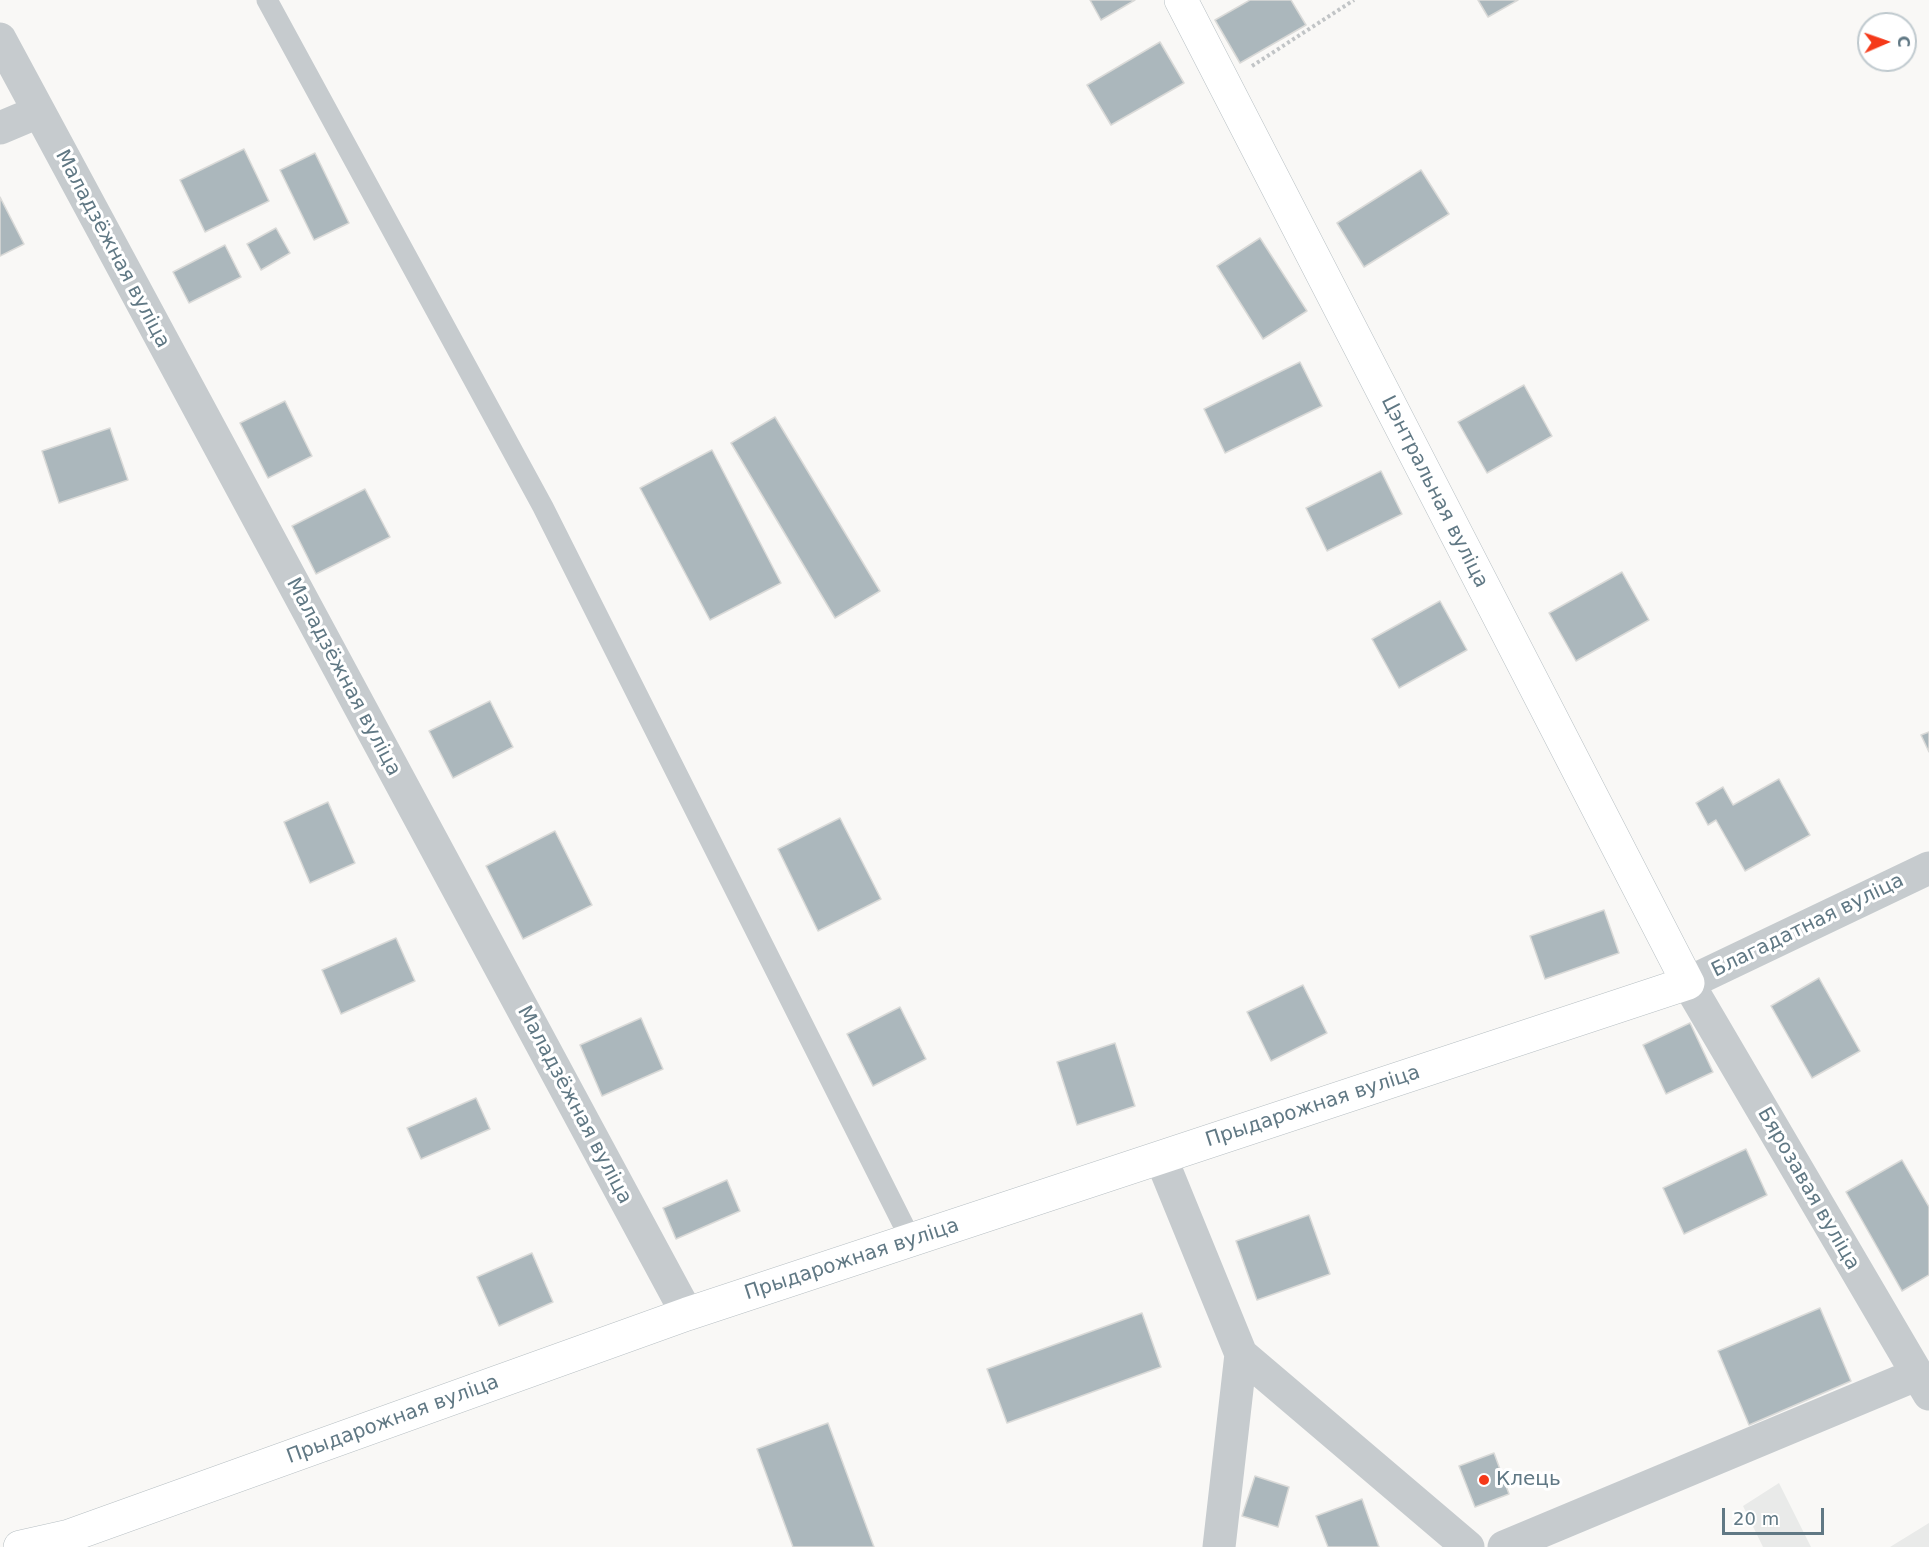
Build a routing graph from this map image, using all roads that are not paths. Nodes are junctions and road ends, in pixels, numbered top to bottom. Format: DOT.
graph roads {
  1 [pos="267,0"];
  2 [pos="1181,0"];
  3 [pos="0,39"];
  4 [pos="38,112"];
  5 [pos="0,128"];
  6 [pos="1929,868"];
  7 [pos="1688,984"];
  8 [pos="1161,1158"];
  9 [pos="911,1240"];
  10 [pos="687,1314"];
  11 [pos="1241,1354"];
  12 [pos="1923,1384"];
  13 [pos="20,1547"];
  14 [pos="1219,1547"];
  15 [pos="1468,1547"];
  16 [pos="1504,1547"];
  1 -- 9 [label="lane"];
  2 -- 7 [label="street, Цэнтральная вуліца"];
  3 -- 4 [label="street, Маладзёжная вуліца"];
  4 -- 5 [label="street"];
  4 -- 10 [label="street, Маладзёжная вуліца"];
  6 -- 7 [label="street, Благадатная вуліца"];
  7 -- 8 [label="street, Прыдарожная вуліца"];
  7 -- 12 [label="street, Бярозавая вуліца"];
  8 -- 9 [label="street, Прыдарожная вуліца"];
  8 -- 11 [label="street"];
  9 -- 10 [label="street, Прыдарожная вуліца"];
  10 -- 13 [label="street, Прыдарожная вуліца"];
  11 -- 14 [label="street"];
  11 -- 15 [label="street"];
  12 -- 16 [label="street"];
}
